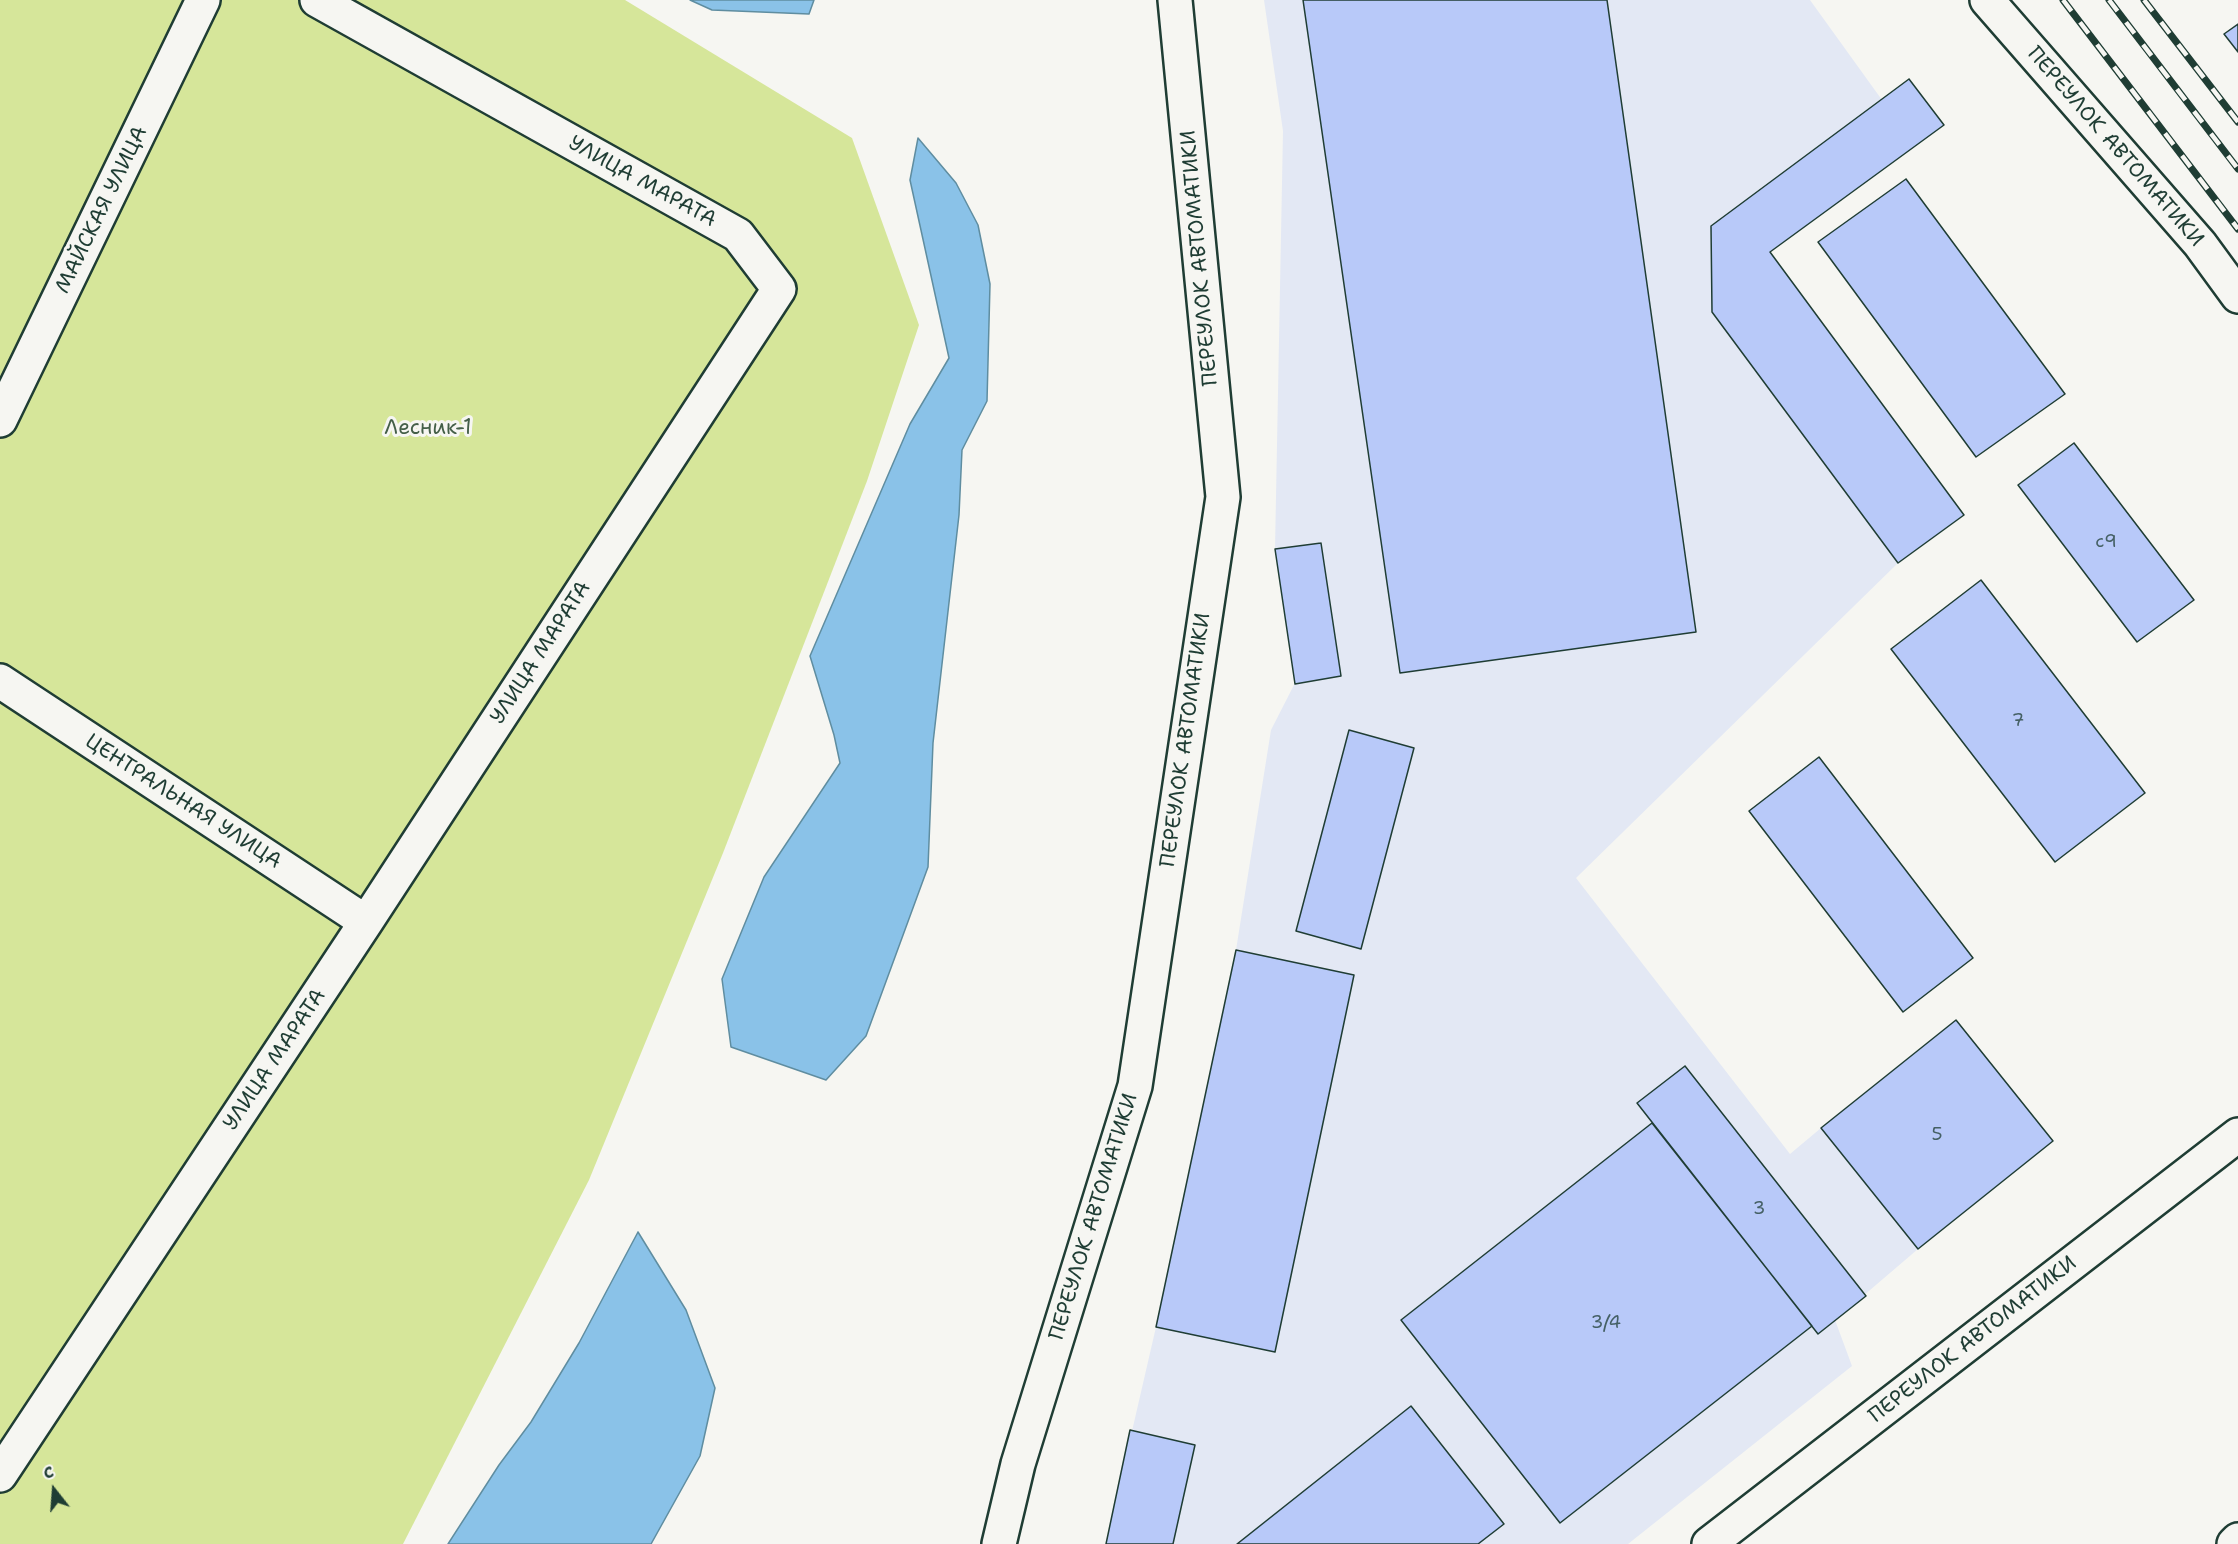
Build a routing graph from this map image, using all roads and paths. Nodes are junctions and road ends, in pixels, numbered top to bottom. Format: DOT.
graph roads {
  1 [pos="203,0"];
  2 [pos="317,0"];
  3 [pos="1175,0"];
  4 [pos="1987,0"];
  5 [pos="2238,296"];
  6 [pos="0,420"];
  7 [pos="0,681"];
  8 [pos="366,922"];
  9 [pos="2238,1136"];
  10 [pos="0,1475"];
  11 [pos="2238,1540"];
  12 [pos="999,1544"];
  13 [pos="1709,1544"];
  14 [pos="2234,1544"];
  1 -- 6 [label="street, МАЙСКАЯ УЛИЦА"];
  2 -- 8 [label="street, УЛИЦА МАРАТА"];
  3 -- 12 [label="street, ПЕРЕУЛОК АВТОМАТИКИ"];
  4 -- 5 [label="street, ПЕРЕУЛОК АВТОМАТИКИ"];
  7 -- 8 [label="street, ЦЕНТРАЛЬНАЯ УЛИЦА"];
  8 -- 10 [label="street, УЛИЦА МАРАТА"];
  9 -- 13 [label="street, ПЕРЕУЛОК АВТОМАТИКИ"];
  11 -- 14 [label="street"];
}
